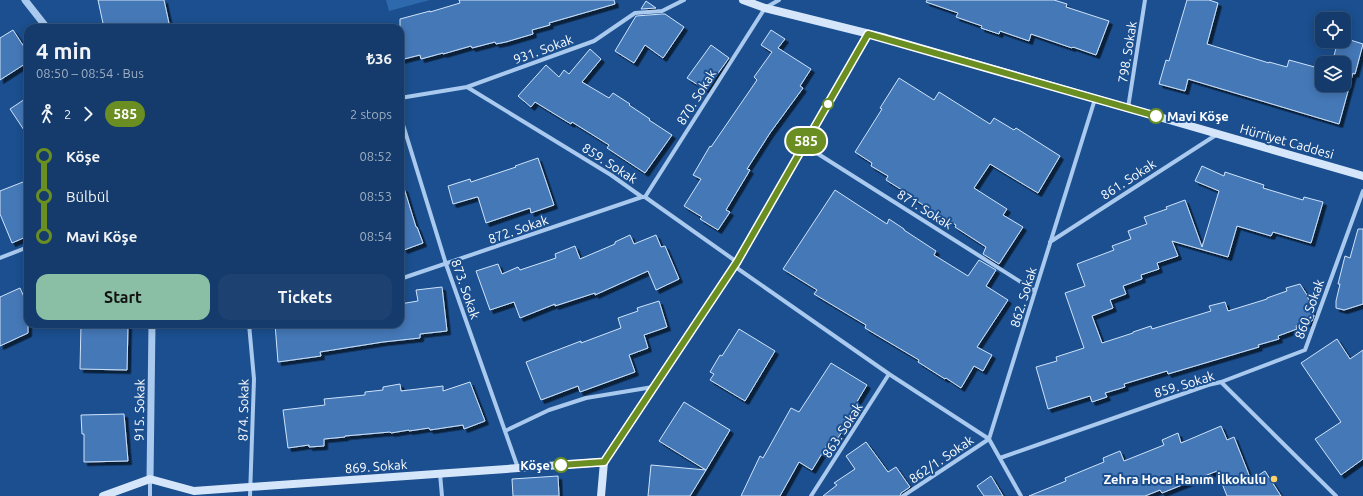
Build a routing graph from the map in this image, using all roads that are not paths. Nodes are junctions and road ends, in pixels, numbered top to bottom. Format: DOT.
graph roads {
  1 [pos="26,0"];
  2 [pos="684,0"];
  3 [pos="743,0"];
  4 [pos="780,0"];
  5 [pos="1145,0"];
  6 [pos="764,8"];
  7 [pos="45,24"];
  8 [pos="868,34"];
  9 [pos="467,87"];
  10 [pos="404,97"];
  11 [pos="1095,98"];
  12 [pos="1128,108"];
  13 [pos="404,128"];
  14 [pos="1217,134"];
  15 [pos="804,145"];
  16 [pos="1363,176"];
  17 [pos="1363,191"];
  18 [pos="644,197"];
  19 [pos="1050,242"];
  20 [pos="24,249"];
  21 [pos="0,258"];
  22 [pos="446,264"];
  23 [pos="736,264"];
  24 [pos="404,278"];
  25 [pos="1035,291"];
  26 [pos="152,328"];
  27 [pos="249,328"];
  28 [pos="889,374"];
  29 [pos="1222,382"];
  30 [pos="654,386"];
  31 [pos="505,431"];
  32 [pos="989,438"];
  33 [pos="1000,458"];
  34 [pos="604,462"];
  35 [pos="518,468"];
  36 [pos="440,474"];
  37 [pos="150,480"];
  38 [pos="250,487"];
  39 [pos="103,496"];
  40 [pos="150,496"];
  41 [pos="250,496"];
  42 [pos="442,496"];
  43 [pos="601,496"];
  44 [pos="811,496"];
  45 [pos="903,496"];
  46 [pos="1021,496"];
  47 [pos="1336,496"];
  1 -- 7 [label="street"];
  2 -- 9 [label="street, 931. Sokak"];
  3 -- 6 [label="main road, Hürriyet Caddesi"];
  4 -- 6 [label="street"];
  5 -- 12 [label="street, 798. Sokak"];
  6 -- 8 [label="main road, Hürriyet Caddesi"];
  6 -- 18 [label="street, 870. Sokak"];
  8 -- 11 [label="main road, Hürriyet Caddesi"];
  8 -- 15 [label="main road"];
  9 -- 10 [label="street, 931. Sokak"];
  9 -- 18 [label="street, 859. Sokak"];
  11 -- 12 [label="main road, Hürriyet Caddesi"];
  11 -- 19 [label="street, 862. Sokak"];
  12 -- 14 [label="main road, Hürriyet Caddesi"];
  13 -- 22 [label="street, 873. Sokak"];
  14 -- 16 [label="main road, Hürriyet Caddesi"];
  14 -- 19 [label="street, 861. Sokak"];
  15 -- 23 [label="main road"];
  15 -- 25 [label="street, 871. Sokak"];
  17 -- 29 [label="street, 860. Sokak"];
  18 -- 22 [label="street, 872. Sokak"];
  18 -- 23 [label="street, 859. Sokak"];
  19 -- 25 [label="street, 862. Sokak"];
  20 -- 21 [label="street"];
  22 -- 24 [label="street, 872. Sokak"];
  22 -- 31 [label="street, 873. Sokak"];
  23 -- 28 [label="street, 859. Sokak"];
  23 -- 30 [label="main road"];
  25 -- 32 [label="street, 862. Sokak"];
  26 -- 37 [label="street, 915. Sokak"];
  27 -- 38 [label="street, 874. Sokak"];
  28 -- 32 [label="street, 859. Sokak"];
  28 -- 44 [label="street, 863. Sokak"];
  29 -- 33 [label="street, 859. Sokak"];
  29 -- 47 [label="street, 859. Sokak"];
  30 -- 31 [label="street"];
  30 -- 34 [label="main road"];
  31 -- 35 [label="street, 873. Sokak"];
  32 -- 33 [label="street"];
  32 -- 45 [label="street, 862/1. Sokak"];
  33 -- 46 [label="street"];
  34 -- 35 [label="main road, 869. Sokak"];
  34 -- 43 [label="main road"];
  35 -- 36 [label="main road, 869. Sokak"];
  36 -- 38 [label="main road, 869. Sokak"];
  36 -- 42 [label="street"];
  37 -- 38 [label="main road, 869. Sokak"];
  37 -- 39 [label="main road"];
  37 -- 40 [label="street, 915. Sokak"];
  38 -- 41 [label="street, 874. Sokak"];
}
